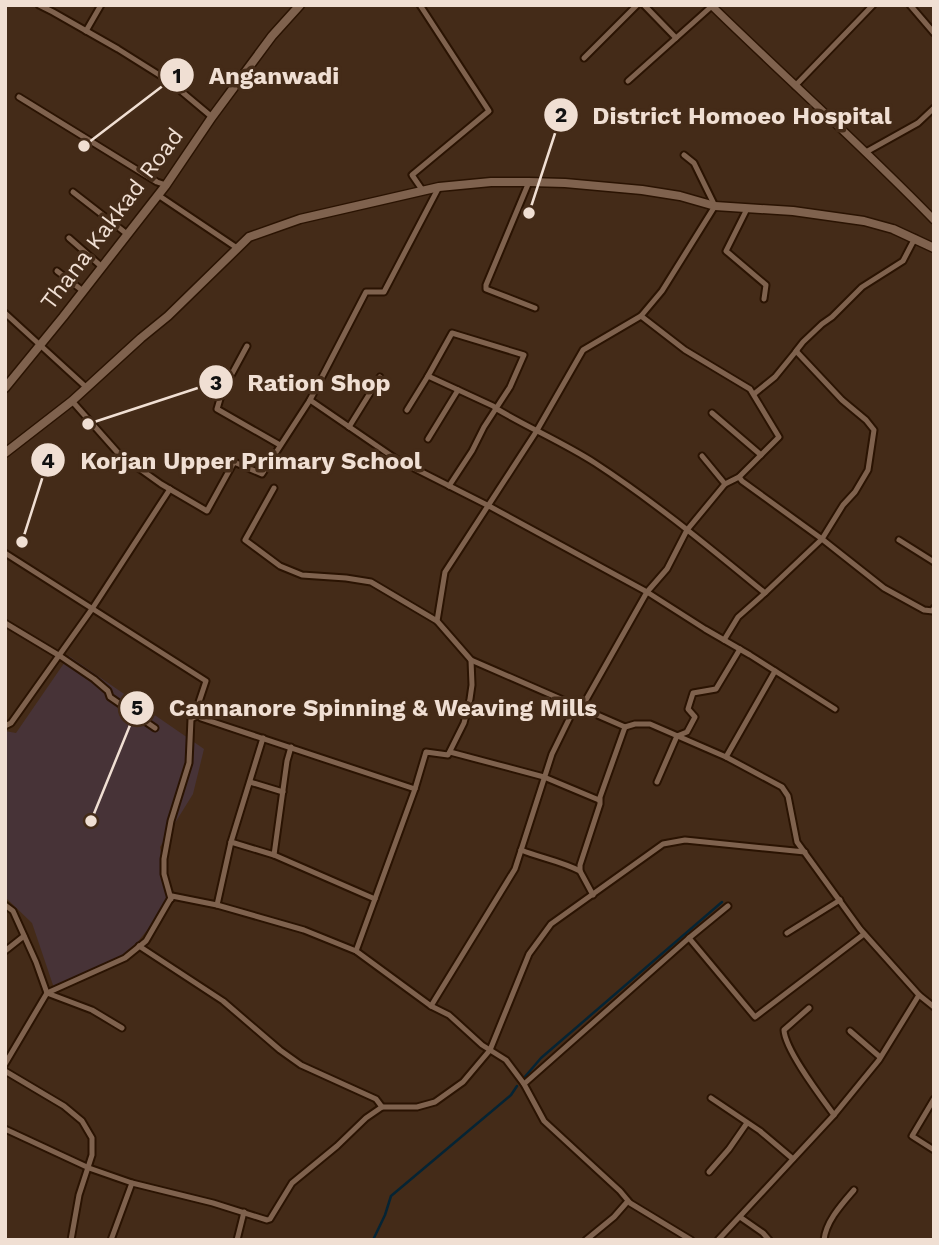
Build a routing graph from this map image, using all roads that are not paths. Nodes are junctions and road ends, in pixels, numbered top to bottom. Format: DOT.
graph roads {
  1 [pos="39,5"];
  2 [pos="101,5"];
  3 [pos="300,5"];
  4 [pos="420,5"];
  5 [pos="637,5"];
  6 [pos="644,5"];
  7 [pos="712,5"];
  8 [pos="873,5"];
  9 [pos="910,5"];
  10 [pos="86,31"];
  11 [pos="934,33"];
  12 [pos="676,37"];
  13 [pos="584,58"];
  14 [pos="628,81"];
  15 [pos="794,86"];
  16 [pos="19,97"];
  17 [pos="934,108"];
  18 [pos="212,117"];
  19 [pos="866,152"];
  20 [pos="684,155"];
  21 [pos="529,182"];
  22 [pos="166,185"];
  23 [pos="439,187"];
  24 [pos="423,191"];
  25 [pos="73,192"];
  26 [pos="158,195"];
  27 [pos="715,206"];
  28 [pos="747,208"];
  29 [pos="934,220"];
  30 [pos="128,234"];
  31 [pos="69,238"];
  32 [pos="915,238"];
  33 [pos="237,248"];
  34 [pos="934,248"];
  35 [pos="102,267"];
  36 [pos="57,271"];
  37 [pos="83,291"];
  38 [pos="764,299"];
  39 [pos="535,308"];
  40 [pos="5,313"];
  41 [pos="641,316"];
  42 [pos="39,345"];
  43 [pos="247,346"];
  44 [pos="797,350"];
  45 [pos="428,376"];
  46 [pos="380,377"];
  47 [pos="5,388"];
  48 [pos="87,388"];
  49 [pos="458,390"];
  50 [pos="754,394"];
  51 [pos="310,400"];
  52 [pos="72,401"];
  53 [pos="497,409"];
  54 [pos="407,410"];
  55 [pos="712,413"];
  56 [pos="349,426"];
  57 [pos="536,432"];
  58 [pos="428,439"];
  59 [pos="280,445"];
  60 [pos="5,453"];
  61 [pos="761,455"];
  62 [pos="702,456"];
  63 [pos="739,477"];
  64 [pos="725,484"];
  65 [pos="449,486"];
  66 [pos="274,488"];
  67 [pos="170,489"];
  68 [pos="489,506"];
  69 [pos="687,530"];
  70 [pos="822,539"];
  71 [pos="899,540"];
  72 [pos="5,553"];
  73 [pos="934,562"];
  74 [pos="647,592"];
  75 [pos="765,593"];
  76 [pos="934,608"];
  77 [pos="92,609"];
  78 [pos="437,621"];
  79 [pos="5,623"];
  80 [pos="724,640"];
  81 [pos="740,649"];
  82 [pos="60,656"];
  83 [pos="471,660"];
  84 [pos="775,671"];
  85 [pos="579,706"];
  86 [pos="835,709"];
  87 [pos="197,716"];
  88 [pos="5,726"];
  89 [pos="625,726"];
  90 [pos="155,728"];
  91 [pos="677,736"];
  92 [pos="263,738"];
  93 [pos="291,747"];
  94 [pos="450,752"];
  95 [pos="726,757"];
  96 [pos="544,777"];
  97 [pos="250,782"];
  98 [pos="657,782"];
  99 [pos="415,789"];
  100 [pos="283,792"];
  101 [pos="600,796"];
  102 [pos="231,842"];
  103 [pos="521,850"];
  104 [pos="804,852"];
  105 [pos="274,855"];
  106 [pos="580,871"];
  107 [pos="593,895"];
  108 [pos="171,899"];
  109 [pos="375,899"];
  110 [pos="840,900"];
  111 [pos="5,905"];
  112 [pos="217,905"];
  113 [pos="728,906"];
  114 [pos="787,933"];
  115 [pos="864,934"];
  116 [pos="24,936"];
  117 [pos="689,938"];
  118 [pos="139,946"];
  119 [pos="5,951"];
  120 [pos="356,951"];
  121 [pos="47,993"];
  122 [pos="919,995"];
  123 [pos="431,1006"];
  124 [pos="934,1007"];
  125 [pos="809,1009"];
  126 [pos="122,1028"];
  127 [pos="850,1031"];
  128 [pos="490,1050"];
  129 [pos="880,1057"];
  130 [pos="5,1064"];
  131 [pos="5,1071"];
  132 [pos="524,1084"];
  133 [pos="711,1098"];
  134 [pos="934,1099"];
  135 [pos="382,1107"];
  136 [pos="834,1115"];
  137 [pos="747,1123"];
  138 [pos="5,1129"];
  139 [pos="934,1150"];
  140 [pos="793,1159"];
  141 [pos="89,1168"];
  142 [pos="709,1172"];
  143 [pos="132,1183"];
  144 [pos="854,1190"];
  145 [pos="628,1201"];
  146 [pos="244,1212"];
  147 [pos="740,1217"];
  148 [pos="71,1240"];
  149 [pos="111,1240"];
  150 [pos="237,1240"];
  151 [pos="586,1240"];
  152 [pos="691,1240"];
  153 [pos="718,1240"];
  154 [pos="769,1240"];
  155 [pos="824,1240"];
  1 -- 10 [label="street"];
  2 -- 10 [label="street"];
  3 -- 18 [label="main road, Thana Kakkad Road"];
  4 -- 24 [label="street"];
  5 -- 13 [label="street"];
  6 -- 12 [label="street"];
  7 -- 12 [label="street"];
  7 -- 15 [label="street"];
  8 -- 15 [label="street"];
  9 -- 11 [label="street"];
  10 -- 18 [label="street"];
  12 -- 14 [label="street"];
  15 -- 19 [label="street"];
  16 -- 22 [label="street"];
  17 -- 19 [label="street"];
  18 -- 22 [label="main road, Thana Kakkad Road"];
  19 -- 29 [label="street"];
  20 -- 27 [label="street"];
  21 -- 23 [label="main road"];
  21 -- 27 [label="main road"];
  21 -- 39 [label="street"];
  22 -- 26 [label="main road, Thana Kakkad Road"];
  23 -- 24 [label="main road"];
  23 -- 51 [label="street"];
  24 -- 33 [label="main road"];
  25 -- 30 [label="street"];
  26 -- 30 [label="main road, Thana Kakkad Road"];
  26 -- 33 [label="street"];
  27 -- 28 [label="main road"];
  27 -- 41 [label="street"];
  28 -- 32 [label="main road"];
  28 -- 38 [label="street"];
  30 -- 35 [label="main road, Thana Kakkad Road"];
  31 -- 35 [label="street"];
  32 -- 34 [label="main road"];
  32 -- 44 [label="street"];
  33 -- 48 [label="main road"];
  35 -- 37 [label="main road, Thana Kakkad Road"];
  36 -- 37 [label="street"];
  37 -- 42 [label="main road, Thana Kakkad Road"];
  40 -- 42 [label="street"];
  41 -- 50 [label="street"];
  41 -- 57 [label="street"];
  42 -- 47 [label="main road, Thana Kakkad Road"];
  42 -- 48 [label="street"];
  43 -- 59 [label="street"];
  44 -- 50 [label="street"];
  44 -- 70 [label="street"];
  45 -- 49 [label="street"];
  45 -- 53 [label="street"];
  45 -- 54 [label="street"];
  46 -- 56 [label="street"];
  48 -- 52 [label="main road"];
  49 -- 53 [label="street"];
  49 -- 58 [label="street"];
  50 -- 61 [label="street"];
  51 -- 56 [label="street"];
  51 -- 59 [label="street"];
  52 -- 60 [label="main road"];
  52 -- 67 [label="street"];
  53 -- 57 [label="street"];
  53 -- 65 [label="street"];
  55 -- 61 [label="street"];
  56 -- 65 [label="street"];
  57 -- 68 [label="street"];
  57 -- 69 [label="street"];
  59 -- 67 [label="street"];
  61 -- 63 [label="street"];
  62 -- 64 [label="street"];
  63 -- 64 [label="street"];
  63 -- 70 [label="street"];
  64 -- 69 [label="street"];
  65 -- 68 [label="street"];
  66 -- 78 [label="street"];
  67 -- 77 [label="street"];
  68 -- 74 [label="street"];
  68 -- 78 [label="street"];
  69 -- 74 [label="street"];
  69 -- 75 [label="street"];
  70 -- 75 [label="street"];
  70 -- 76 [label="street"];
  71 -- 73 [label="street"];
  72 -- 77 [label="street"];
  74 -- 80 [label="street"];
  74 -- 85 [label="street"];
  75 -- 80 [label="street"];
  77 -- 82 [label="street"];
  77 -- 92 [label="street"];
  78 -- 83 [label="street"];
  79 -- 82 [label="street"];
  80 -- 81 [label="street"];
  81 -- 84 [label="street"];
  81 -- 91 [label="street"];
  82 -- 88 [label="street"];
  82 -- 90 [label="street"];
  83 -- 85 [label="street"];
  83 -- 94 [label="street"];
  84 -- 86 [label="street"];
  84 -- 95 [label="street"];
  85 -- 89 [label="street"];
  85 -- 96 [label="street"];
  87 -- 108 [label="street"];
  89 -- 91 [label="street"];
  89 -- 101 [label="street"];
  91 -- 95 [label="street"];
  91 -- 98 [label="street"];
  92 -- 93 [label="street"];
  92 -- 97 [label="street"];
  93 -- 99 [label="street"];
  93 -- 100 [label="street"];
  94 -- 96 [label="street"];
  94 -- 99 [label="street"];
  95 -- 104 [label="street"];
  96 -- 101 [label="street"];
  96 -- 103 [label="street"];
  97 -- 100 [label="street"];
  97 -- 102 [label="street"];
  99 -- 109 [label="street"];
  100 -- 105 [label="street"];
  101 -- 106 [label="street"];
  102 -- 105 [label="street"];
  102 -- 112 [label="street"];
  103 -- 106 [label="street"];
  103 -- 123 [label="street"];
  104 -- 107 [label="street"];
  104 -- 110 [label="street"];
  105 -- 109 [label="street"];
  106 -- 107 [label="street"];
  107 -- 128 [label="street"];
  108 -- 112 [label="street"];
  108 -- 118 [label="street"];
  109 -- 120 [label="street"];
  110 -- 114 [label="street"];
  110 -- 115 [label="street"];
  111 -- 116 [label="street"];
  112 -- 120 [label="street"];
  113 -- 117 [label="street"];
  115 -- 117 [label="street"];
  115 -- 122 [label="street"];
  116 -- 119 [label="street"];
  116 -- 121 [label="street"];
  117 -- 132 [label="street"];
  118 -- 121 [label="street"];
  118 -- 135 [label="street"];
  120 -- 123 [label="street"];
  121 -- 126 [label="street"];
  121 -- 130 [label="street"];
  122 -- 124 [label="street"];
  122 -- 129 [label="street"];
  123 -- 128 [label="street"];
  125 -- 136 [label="street"];
  127 -- 129 [label="street"];
  128 -- 132 [label="street"];
  128 -- 135 [label="street"];
  129 -- 136 [label="street"];
  131 -- 141 [label="street"];
  132 -- 145 [label="street"];
  133 -- 137 [label="street"];
  134 -- 139 [label="street"];
  135 -- 146 [label="street"];
  136 -- 140 [label="street"];
  137 -- 140 [label="street"];
  137 -- 142 [label="street"];
  138 -- 141 [label="street"];
  140 -- 147 [label="street"];
  141 -- 143 [label="street"];
  141 -- 148 [label="street"];
  143 -- 146 [label="street"];
  143 -- 149 [label="street"];
  144 -- 155 [label="street"];
  145 -- 151 [label="street"];
  145 -- 152 [label="street"];
  146 -- 150 [label="street"];
  147 -- 153 [label="street"];
  147 -- 154 [label="street"];
}
